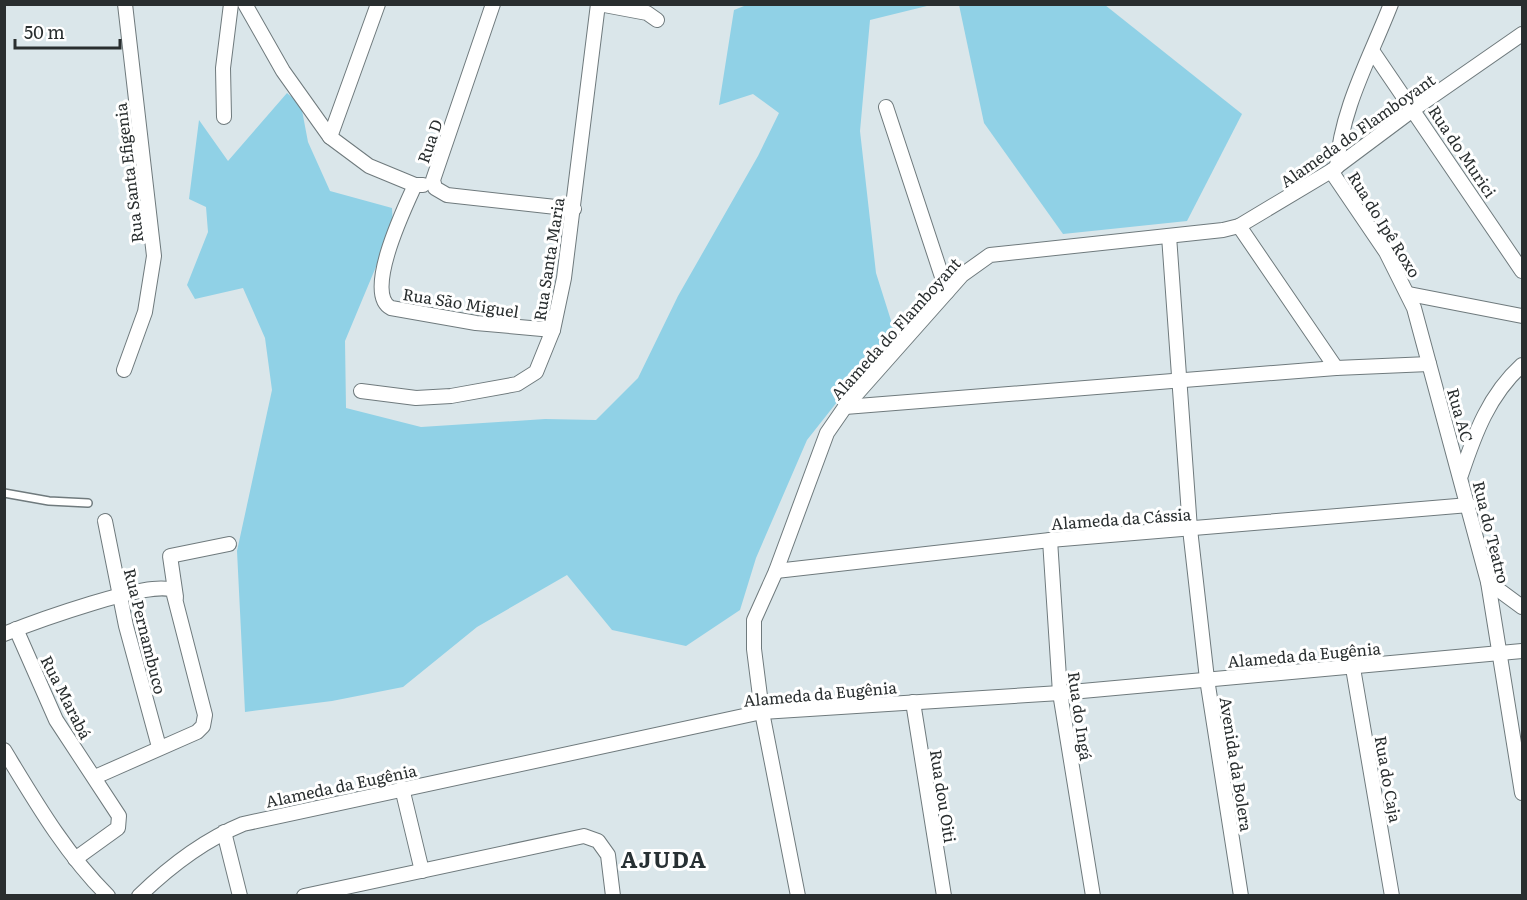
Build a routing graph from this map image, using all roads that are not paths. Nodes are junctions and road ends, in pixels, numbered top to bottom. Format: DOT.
graph roads {
  1 [pos="125,4"];
  2 [pos="231,4"];
  3 [pos="245,4"];
  4 [pos="378,4"];
  5 [pos="493,4"];
  6 [pos="599,4"];
  7 [pos="1391,4"];
  8 [pos="657,20"];
  9 [pos="1522,34"];
  10 [pos="1373,51"];
  11 [pos="886,107"];
  12 [pos="1414,109"];
  13 [pos="224,117"];
  14 [pos="330,137"];
  15 [pos="1334,169"];
  16 [pos="415,185"];
  17 [pos="434,185"];
  18 [pos="574,209"];
  19 [pos="1239,226"];
  20 [pos="1169,237"];
  21 [pos="1522,271"];
  22 [pos="947,292"];
  23 [pos="1409,294"];
  24 [pos="1522,316"];
  25 [pos="553,330"];
  26 [pos="1429,364"];
  27 [pos="1522,364"];
  28 [pos="1336,368"];
  29 [pos="124,370"];
  30 [pos="1179,381"];
  31 [pos="361,391"];
  32 [pos="845,408"];
  33 [pos="1461,476"];
  34 [pos="4,493"];
  35 [pos="88,503"];
  36 [pos="1469,505"];
  37 [pos="105,521"];
  38 [pos="1190,529"];
  39 [pos="1050,540"];
  40 [pos="229,544"];
  41 [pos="776,571"];
  42 [pos="1488,582"];
  43 [pos="119,595"];
  44 [pos="176,597"];
  45 [pos="1522,607"];
  46 [pos="10,631"];
  47 [pos="1522,651"];
  48 [pos="1500,653"];
  49 [pos="1353,668"];
  50 [pos="1207,679"];
  51 [pos="1060,693"];
  52 [pos="913,702"];
  53 [pos="762,712"];
  54 [pos="159,747"];
  55 [pos="4,750"];
  56 [pos="95,777"];
  57 [pos="402,788"];
  58 [pos="1522,793"];
  59 [pos="224,832"];
  60 [pos="75,859"];
  61 [pos="422,871"];
  62 [pos="108,896"];
  63 [pos="139,896"];
  64 [pos="240,896"];
  65 [pos="304,896"];
  66 [pos="614,896"];
  67 [pos="798,896"];
  68 [pos="944,896"];
  69 [pos="1093,896"];
  70 [pos="1241,896"];
  71 [pos="1392,896"];
  1 -- 29 [label="street, Rua Santa Efigenia"];
  2 -- 13 [label="street"];
  3 -- 14 [label="street"];
  4 -- 14 [label="street"];
  5 -- 17 [label="street, Rua D"];
  6 -- 8 [label="street"];
  6 -- 18 [label="street, Rua Santa Maria"];
  7 -- 10 [label="street"];
  9 -- 12 [label="street, Alameda do Flamboyant"];
  10 -- 12 [label="street, Rua do Murici"];
  10 -- 15 [label="street"];
  11 -- 22 [label="street"];
  12 -- 15 [label="street, Alameda do Flamboyant"];
  12 -- 21 [label="street, Rua do Murici"];
  14 -- 16 [label="street"];
  15 -- 19 [label="street, Alameda do Flamboyant"];
  15 -- 23 [label="street, Rua do Ipê Roxo"];
  16 -- 17 [label="street"];
  16 -- 25 [label="street, Rua São Miguel"];
  17 -- 18 [label="street, Rua D"];
  18 -- 25 [label="street, Rua Santa Maria"];
  19 -- 20 [label="street, Alameda do Flamboyant"];
  19 -- 28 [label="street"];
  20 -- 22 [label="street, Alameda do Flamboyant"];
  20 -- 30 [label="street, Avenida da Bolera"];
  22 -- 32 [label="street, Alameda do Flamboyant"];
  23 -- 24 [label="street"];
  23 -- 26 [label="street, Rua do Ipê Roxo"];
  25 -- 31 [label="street, Rua Santa Maria"];
  26 -- 28 [label="street"];
  26 -- 33 [label="street, Rua AC"];
  27 -- 33 [label="street, Rua do Teatro"];
  28 -- 30 [label="street"];
  30 -- 32 [label="street"];
  30 -- 38 [label="street, Avenida da Bolera"];
  32 -- 41 [label="street, Alameda do Flamboyant"];
  33 -- 36 [label="street, Rua do Teatro"];
  34 -- 35 [label="lane"];
  36 -- 38 [label="street, Alameda da Cássia"];
  36 -- 42 [label="street, Rua do Teatro"];
  37 -- 43 [label="street, Rua Pernambuco"];
  38 -- 39 [label="street, Alameda da Cássia"];
  38 -- 50 [label="street, Avenida da Bolera"];
  39 -- 41 [label="street, Alameda da Cássia"];
  39 -- 51 [label="street, Rua do Ingá"];
  40 -- 44 [label="street"];
  41 -- 53 [label="street, Alameda do Flamboyant"];
  42 -- 45 [label="street"];
  42 -- 48 [label="street, Rua do Teatro"];
  43 -- 44 [label="street"];
  43 -- 46 [label="street"];
  43 -- 54 [label="street, Rua Pernambuco"];
  44 -- 54 [label="street"];
  46 -- 56 [label="street, Rua Marabá"];
  47 -- 48 [label="street, Alameda da Eugênia"];
  48 -- 49 [label="street, Alameda da Eugênia"];
  48 -- 58 [label="street, Rua do Teatro"];
  49 -- 50 [label="street, Alameda da Eugênia"];
  49 -- 71 [label="street, Rua do Caja"];
  50 -- 51 [label="street, Alameda da Eugênia"];
  50 -- 70 [label="street, Avenida da Bolera"];
  51 -- 52 [label="street, Alameda da Eugênia"];
  51 -- 69 [label="street, Rua do Ingá"];
  52 -- 53 [label="street, Alameda da Eugênia"];
  52 -- 68 [label="street, Rua dou Oiti"];
  53 -- 57 [label="street, Alameda da Eugênia"];
  53 -- 67 [label="street, Alameda do Flamboyant"];
  54 -- 56 [label="street"];
  55 -- 60 [label="street"];
  56 -- 60 [label="street, Rua Marabá"];
  57 -- 59 [label="street, Alameda da Eugênia"];
  57 -- 61 [label="street"];
  59 -- 63 [label="street, Alameda da Eugênia"];
  59 -- 64 [label="street"];
  60 -- 62 [label="street"];
  61 -- 65 [label="street"];
  61 -- 66 [label="street"];
}
